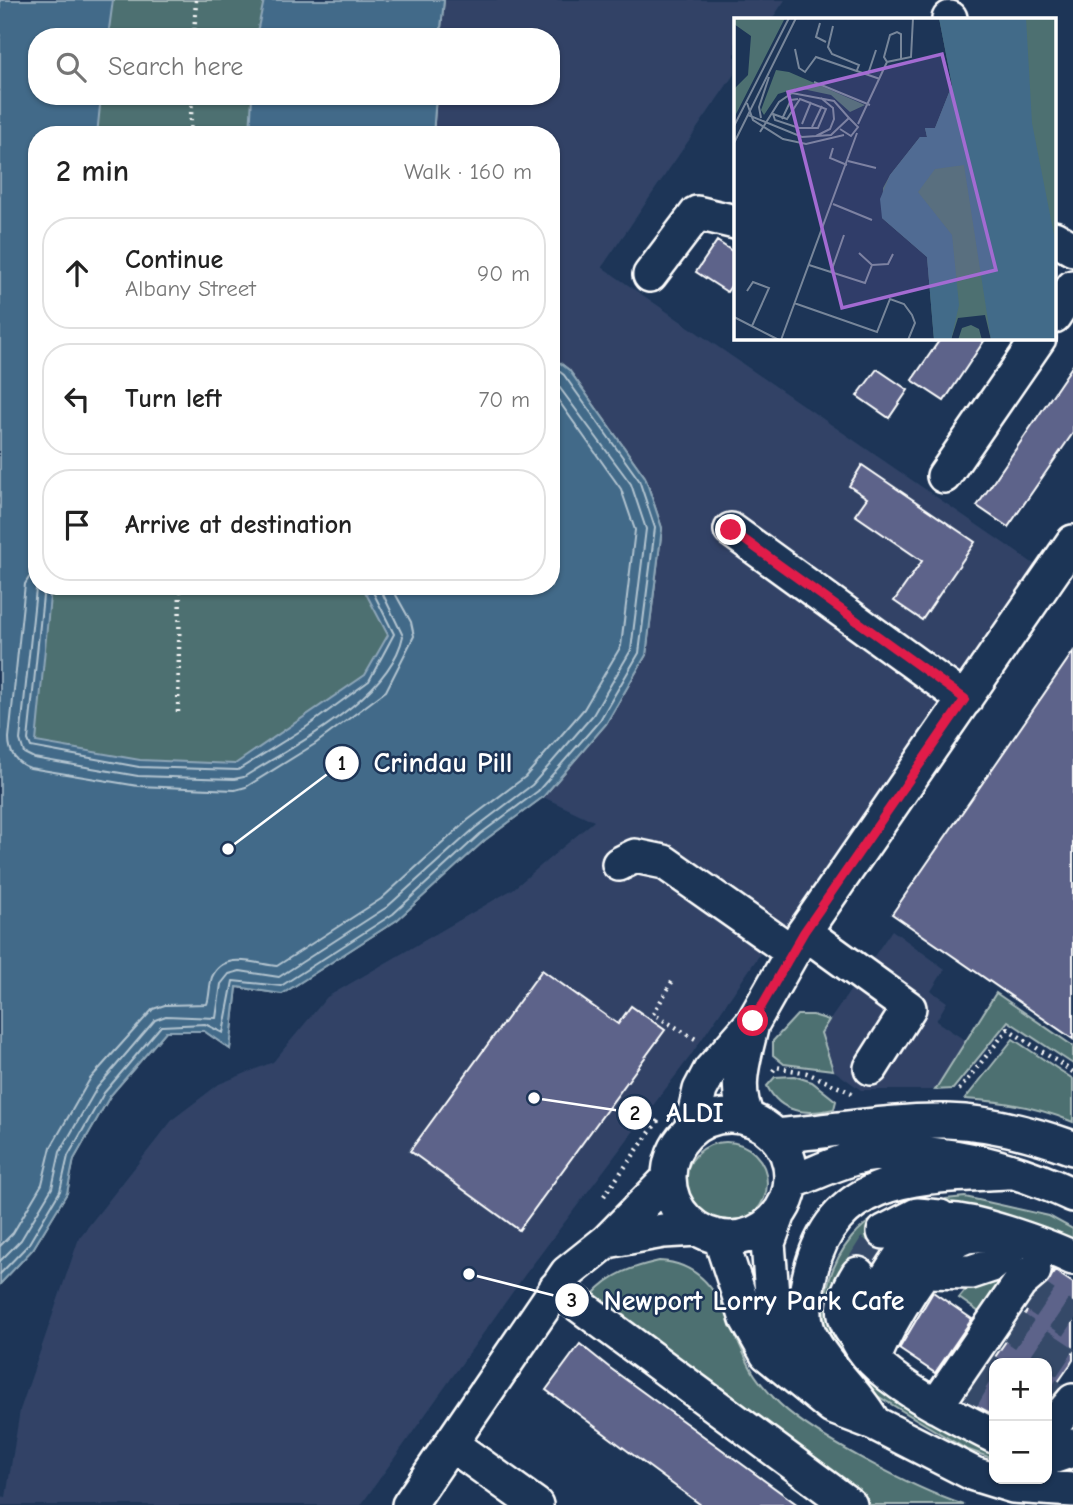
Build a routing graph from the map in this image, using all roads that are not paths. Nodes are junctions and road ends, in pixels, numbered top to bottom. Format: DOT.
graph roads {
  1 [pos="734,222"];
  2 [pos="1056,239"];
  3 [pos="1073,249"];
  4 [pos="650,275"];
  5 [pos="1073,287"];
  6 [pos="1056,313"];
  7 [pos="1038,340"];
  8 [pos="944,476"];
  9 [pos="731,530"];
  10 [pos="1073,542"];
  11 [pos="965,699"];
  12 [pos="619,864"];
  13 [pos="798,942"];
  14 [pos="753,1021"];
  15 [pos="866,1082"];
  16 [pos="748,1118"];
  17 [pos="679,1119"];
  18 [pos="776,1136"];
  19 [pos="1073,1148"];
  20 [pos="1007,1172"];
  21 [pos="668,1180"];
  22 [pos="791,1182"];
  23 [pos="1073,1195"];
  24 [pos="779,1213"];
  25 [pos="950,1219"];
  26 [pos="884,1232"];
  27 [pos="709,1233"];
  28 [pos="1021,1238"];
  29 [pos="607,1241"];
  30 [pos="1073,1258"];
  31 [pos="1034,1271"];
  32 [pos="858,1274"];
  33 [pos="556,1288"];
  34 [pos="864,1348"];
  35 [pos="1073,1401"];
  36 [pos="936,1406"];
  37 [pos="832,1407"];
  38 [pos="874,1423"];
  39 [pos="1052,1426"];
  40 [pos="989,1433"];
  41 [pos="451,1444"];
  42 [pos="1073,1446"];
  43 [pos="1052,1457"];
  44 [pos="1073,1490"];
  45 [pos="521,1501"];
  46 [pos="409,1505"];
  47 [pos="849,1505"];
  1 -- 4 [label="street"];
  2 -- 3 [label="street"];
  5 -- 6 [label="street"];
  7 -- 8 [label="street"];
  9 -- 11 [label="street"];
  10 -- 11 [label="street"];
  11 -- 13 [label="street"];
  12 -- 13 [label="street"];
  13 -- 14 [label="street"];
  13 -- 15 [label="street"];
  14 -- 16 [label="street"];
  14 -- 17 [label="street"];
  16 -- 17 [label="street"];
  16 -- 18 [label="street"];
  17 -- 21 [label="street"];
  18 -- 19 [label="street"];
  18 -- 22 [label="street"];
  20 -- 22 [label="street"];
  20 -- 23 [label="street"];
  20 -- 38 [label="street"];
  21 -- 27 [label="street"];
  21 -- 29 [label="street"];
  22 -- 24 [label="street"];
  24 -- 27 [label="street"];
  24 -- 37 [label="street"];
  25 -- 26 [label="street"];
  25 -- 28 [label="street"];
  25 -- 34 [label="street"];
  27 -- 29 [label="street"];
  27 -- 37 [label="street"];
  28 -- 30 [label="street"];
  28 -- 34 [label="street"];
  29 -- 33 [label="street"];
  31 -- 36 [label="street"];
  32 -- 34 [label="street"];
  33 -- 41 [label="street"];
  33 -- 47 [label="street"];
  34 -- 36 [label="street"];
  35 -- 39 [label="street"];
  36 -- 40 [label="street"];
  37 -- 38 [label="street"];
  38 -- 44 [label="street"];
  41 -- 45 [label="street"];
  41 -- 46 [label="street"];
  42 -- 43 [label="street"];
}
